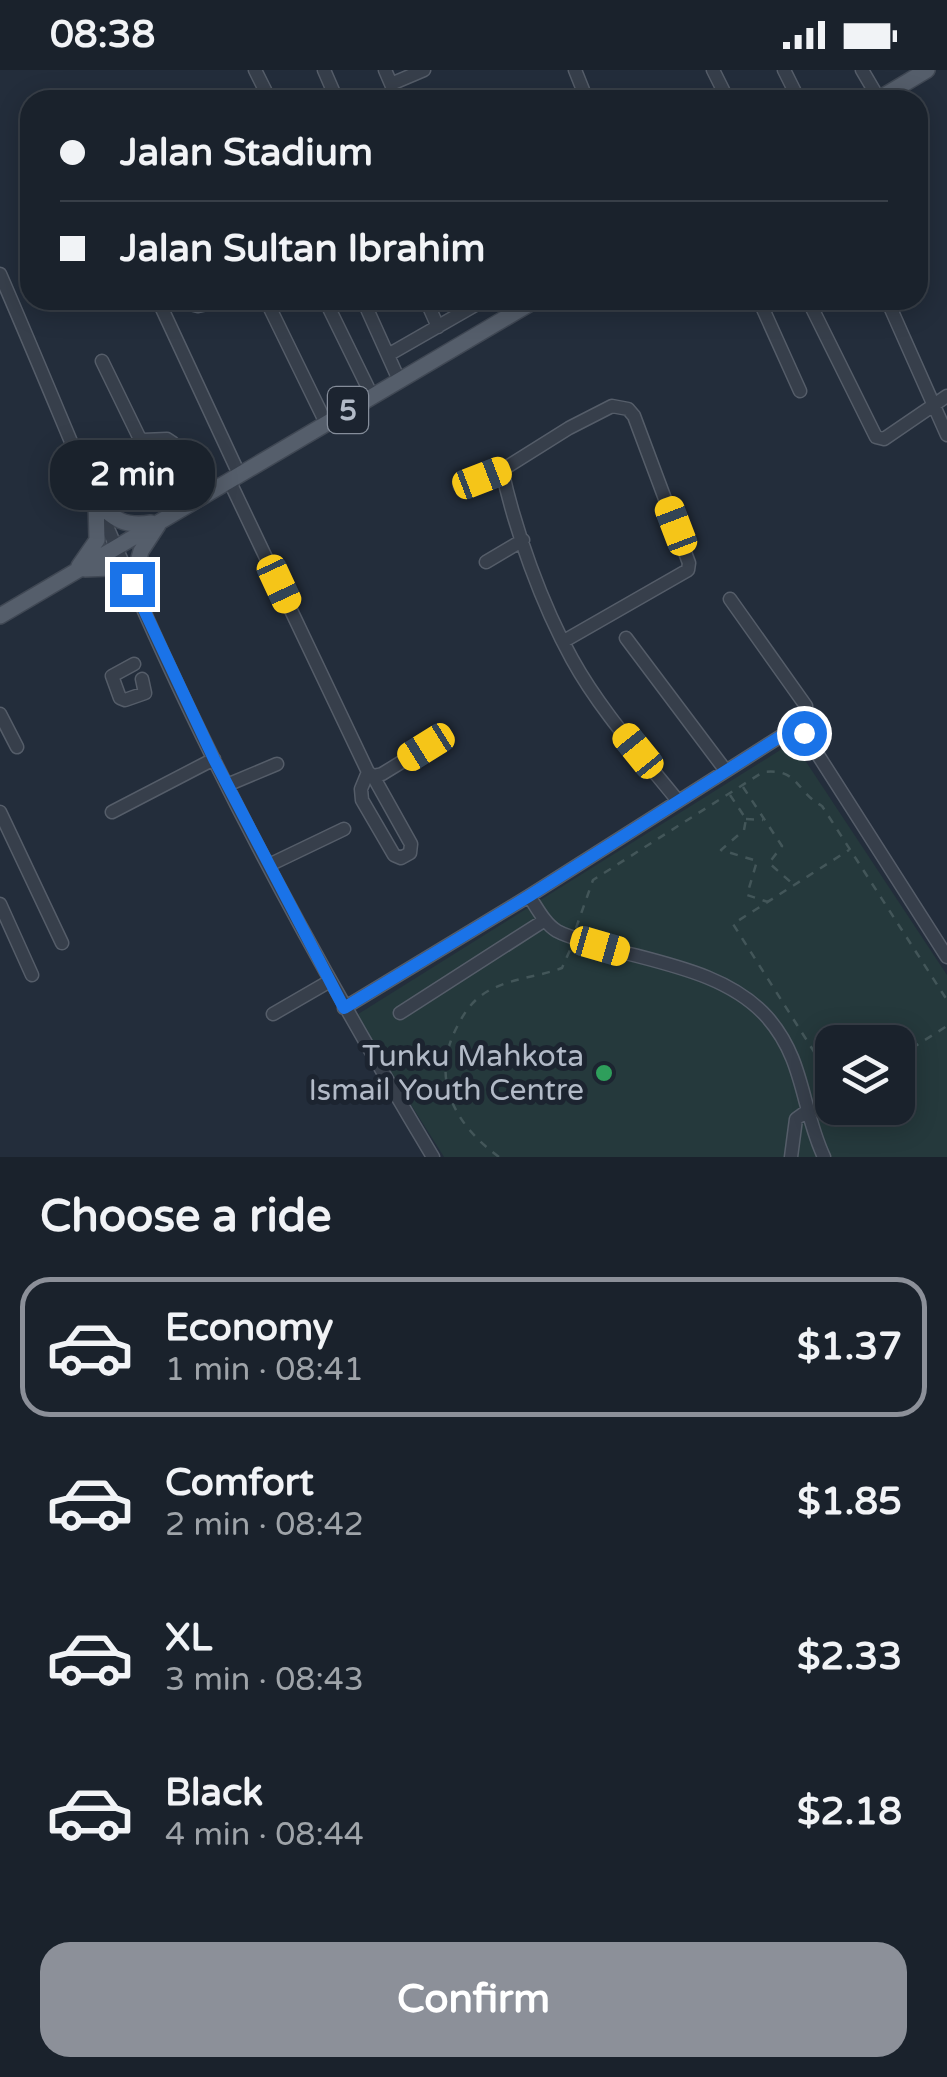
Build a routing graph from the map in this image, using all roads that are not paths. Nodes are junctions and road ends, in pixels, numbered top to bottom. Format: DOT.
graph roads {
  1 [pos="424,70"];
  2 [pos="926,70"];
  3 [pos="400,90"];
  4 [pos="894,90"];
  5 [pos="0,274"];
  6 [pos="162,310"];
  7 [pos="271,310"];
  8 [pos="330,310"];
  9 [pos="368,310"];
  10 [pos="430,310"];
  11 [pos="469,310"];
  12 [pos="492,310"];
  13 [pos="519,310"];
  14 [pos="764,310"];
  15 [pos="813,310"];
  16 [pos="892,310"];
  17 [pos="499,322"];
  18 [pos="438,327"];
  19 [pos="388,355"];
  20 [pos="102,361"];
  21 [pos="399,380"];
  22 [pos="800,391"];
  23 [pos="372,396"];
  24 [pos="947,396"];
  25 [pos="932,406"];
  26 [pos="326,423"];
  27 [pos="947,435"];
  28 [pos="502,470"];
  29 [pos="234,477"];
  30 [pos="460,486"];
  31 [pos="203,496"];
  32 [pos="96,502"];
  33 [pos="160,522"];
  34 [pos="523,540"];
  35 [pos="116,549"];
  36 [pos="486,562"];
  37 [pos="75,571"];
  38 [pos="132,584"];
  39 [pos="730,600"];
  40 [pos="0,616"];
  41 [pos="626,638"];
  42 [pos="564,641"];
  43 [pos="134,664"];
  44 [pos="142,679"];
  45 [pos="0,714"];
  46 [pos="802,733"];
  47 [pos="17,747"];
  48 [pos="426,747"];
  49 [pos="214,759"];
  50 [pos="277,764"];
  51 [pos="726,771"];
  52 [pos="371,774"];
  53 [pos="227,785"];
  54 [pos="678,800"];
  55 [pos="0,812"];
  56 [pos="112,812"];
  57 [pos="344,829"];
  58 [pos="269,865"];
  59 [pos="529,896"];
  60 [pos="0,904"];
  61 [pos="545,920"];
  62 [pos="942,937"];
  63 [pos="62,943"];
  64 [pos="947,957"];
  65 [pos="32,974"];
  66 [pos="330,981"];
  67 [pos="344,1008"];
  68 [pos="400,1013"];
  69 [pos="273,1014"];
  70 [pos="807,1111"];
  71 [pos="434,1157"];
  72 [pos="791,1157"];
  73 [pos="824,1157"];
  1 -- 3 [label="street"];
  2 -- 4 [label="main road"];
  5 -- 32 [label="street"];
  6 -- 29 [label="street"];
  7 -- 26 [label="street"];
  8 -- 23 [label="street"];
  9 -- 19 [label="street"];
  10 -- 18 [label="street"];
  11 -- 18 [label="street"];
  12 -- 17 [label="street"];
  13 -- 17 [label="main road, 5"];
  14 -- 22 [label="street"];
  15 -- 25 [label="street"];
  16 -- 25 [label="street"];
  17 -- 21 [label="main road, 5"];
  18 -- 19 [label="street"];
  19 -- 21 [label="street"];
  20 -- 31 [label="street"];
  21 -- 23 [label="main road, 5"];
  23 -- 26 [label="main road, 5"];
  24 -- 25 [label="street"];
  25 -- 27 [label="street"];
  26 -- 29 [label="main road, 5"];
  28 -- 30 [label="street"];
  28 -- 34 [label="street"];
  28 -- 42 [label="street"];
  29 -- 31 [label="main road, 5"];
  29 -- 52 [label="street"];
  31 -- 33 [label="main road, 5"];
  32 -- 33 [label="main road"];
  32 -- 35 [label="street"];
  32 -- 37 [label="main road"];
  33 -- 35 [label="main road, 5"];
  33 -- 38 [label="main road"];
  34 -- 36 [label="street"];
  34 -- 42 [label="street"];
  35 -- 37 [label="main road, 5"];
  35 -- 38 [label="street"];
  37 -- 38 [label="main road"];
  37 -- 40 [label="main road, 5"];
  38 -- 49 [label="street"];
  39 -- 46 [label="street"];
  41 -- 51 [label="street"];
  42 -- 54 [label="street"];
  43 -- 44 [label="street"];
  45 -- 47 [label="street"];
  46 -- 51 [label="street"];
  46 -- 62 [label="street"];
  48 -- 52 [label="street"];
  49 -- 53 [label="street"];
  49 -- 56 [label="street"];
  50 -- 53 [label="street"];
  51 -- 54 [label="street"];
  52 -- 52 [label="street"];
  53 -- 58 [label="street"];
  54 -- 59 [label="street"];
  55 -- 63 [label="street"];
  57 -- 58 [label="street"];
  58 -- 66 [label="street"];
  59 -- 61 [label="street"];
  59 -- 67 [label="street"];
  60 -- 65 [label="street"];
  61 -- 68 [label="street"];
  61 -- 70 [label="street"];
  62 -- 64 [label="street"];
  66 -- 67 [label="street"];
  66 -- 69 [label="street"];
  67 -- 71 [label="street"];
  70 -- 72 [label="street"];
  70 -- 73 [label="street"];
}
